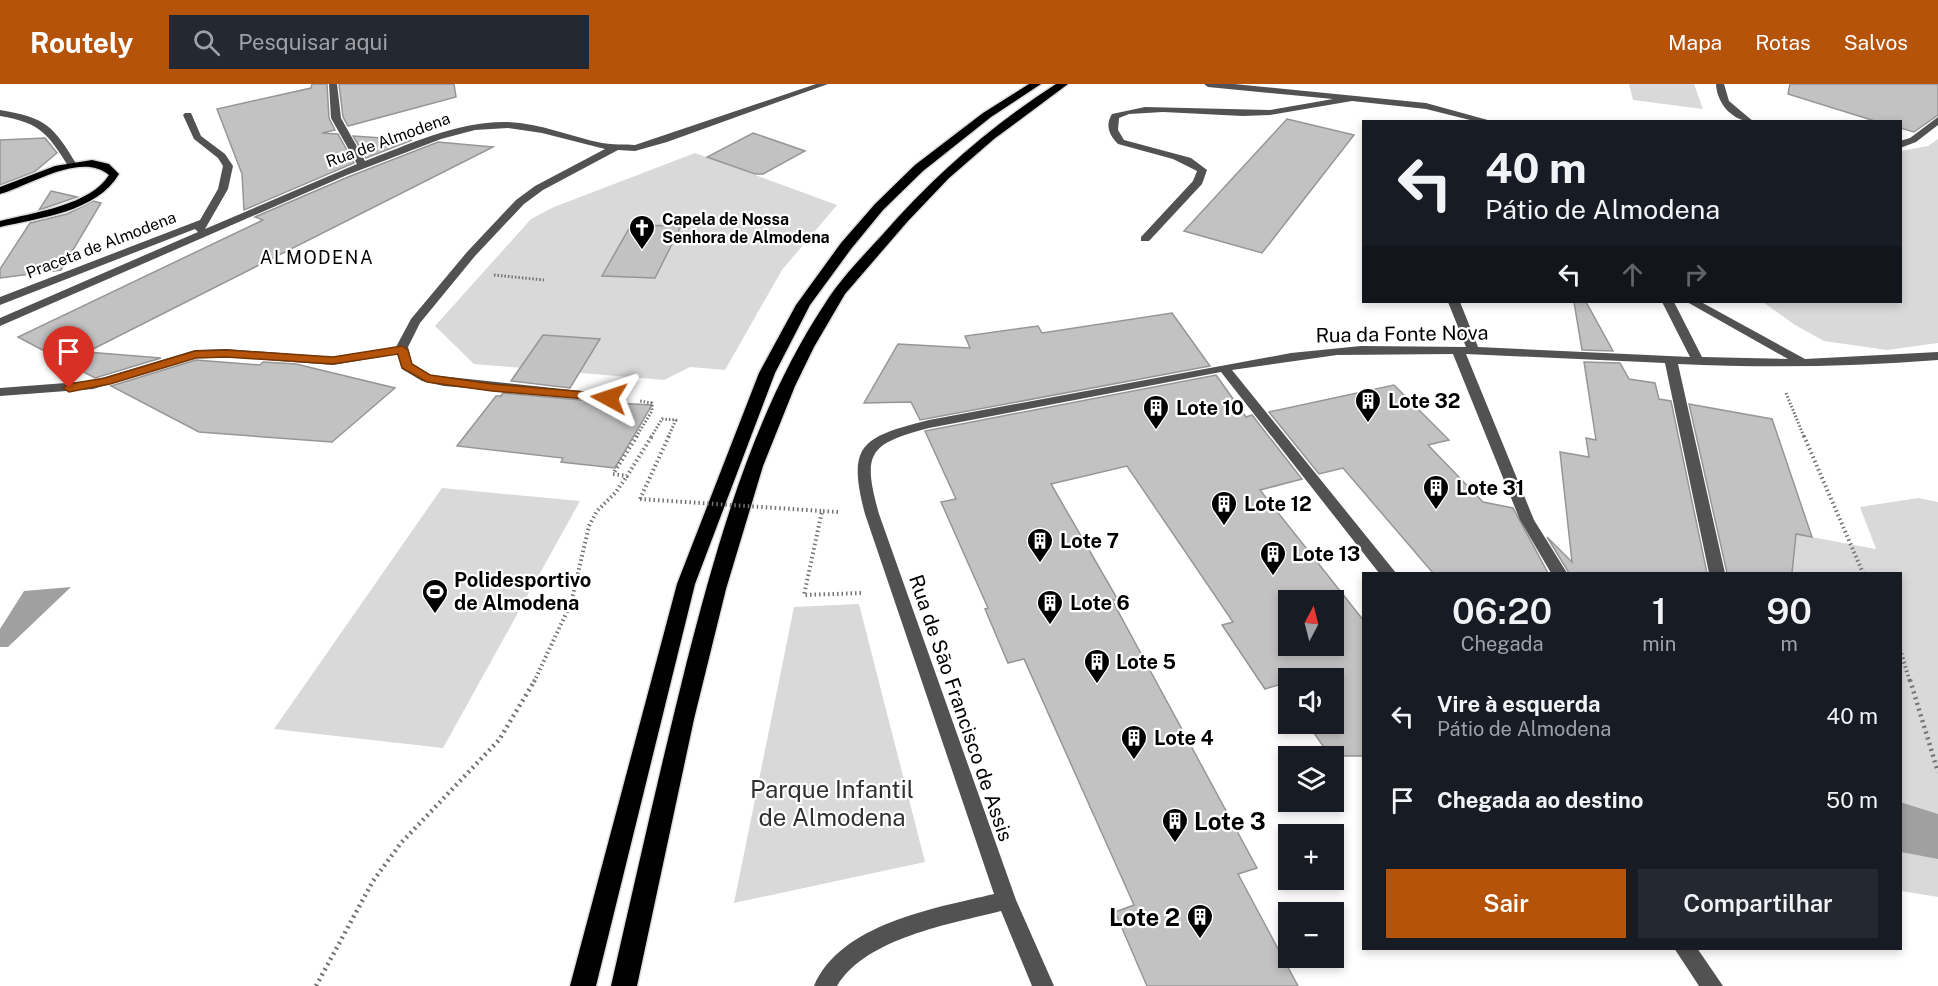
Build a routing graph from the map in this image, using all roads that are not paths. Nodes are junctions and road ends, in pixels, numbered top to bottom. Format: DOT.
graph roads {
  1 [pos="333,84"];
  2 [pos="824,84"];
  3 [pos="1036,84"];
  4 [pos="1063,84"];
  5 [pos="1208,84"];
  6 [pos="1720,84"];
  7 [pos="1350,99"];
  8 [pos="0,112"];
  9 [pos="188,115"];
  10 [pos="1483,120"];
  11 [pos="1747,120"];
  12 [pos="1938,120"];
  13 [pos="1902,144"];
  14 [pos="614,148"];
  15 [pos="72,165"];
  16 [pos="362,165"];
  17 [pos="0,191"];
  18 [pos="204,222"];
  19 [pos="0,224"];
  20 [pos="194,239"];
  21 [pos="1145,239"];
  22 [pos="3,299"];
  23 [pos="1454,303"];
  24 [pos="1669,303"];
  25 [pos="1695,303"];
  26 [pos="0,322"];
  27 [pos="402,350"];
  28 [pos="1458,351"];
  29 [pos="1474,352"];
  30 [pos="1938,356"];
  31 [pos="1670,358"];
  32 [pos="1697,359"];
  33 [pos="1803,362"];
  34 [pos="1224,368"];
  35 [pos="0,392"];
  36 [pos="609,398"];
  37 [pos="876,443"];
  38 [pos="1387,572"];
  39 [pos="1558,572"];
  40 [pos="1717,572"];
  41 [pos="1006,900"];
  42 [pos="1685,950"];
  43 [pos="583,986"];
  44 [pos="624,986"];
  45 [pos="825,986"];
  46 [pos="1043,986"];
  47 [pos="1712,986"];
  1 -- 16 [label="street"];
  2 -- 14 [label="street"];
  3 -- 43 [label="highway"];
  4 -- 44 [label="highway"];
  5 -- 7 [label="street"];
  6 -- 11 [label="street"];
  7 -- 10 [label="street"];
  7 -- 21 [label="street"];
  8 -- 15 [label="street"];
  9 -- 18 [label="street"];
  12 -- 13 [label="street"];
  14 -- 16 [label="street, Rua de Almodena"];
  14 -- 27 [label="street"];
  15 -- 17 [label="main road"];
  15 -- 19 [label="main road"];
  16 -- 20 [label="street, Rua de Almodena"];
  18 -- 20 [label="street"];
  18 -- 22 [label="street, Praceta de Almodena"];
  20 -- 26 [label="street, Rua de Almodena"];
  23 -- 29 [label="street"];
  24 -- 32 [label="street"];
  25 -- 33 [label="street"];
  27 -- 35 [label="street"];
  27 -- 36 [label="street"];
  28 -- 29 [label="street, Rua da Fonte Nova"];
  28 -- 34 [label="street, Rua da Fonte Nova"];
  28 -- 39 [label="street"];
  29 -- 31 [label="street, Rua da Fonte Nova"];
  30 -- 33 [label="street, Rua da Fonte Nova"];
  31 -- 32 [label="street, Rua da Fonte Nova"];
  31 -- 40 [label="street"];
  32 -- 33 [label="street, Rua da Fonte Nova"];
  34 -- 37 [label="street, Rua da Fonte Nova"];
  34 -- 38 [label="street"];
  37 -- 41 [label="street, Rua de São Francisco de Assis"];
  41 -- 45 [label="street"];
  41 -- 46 [label="street, Rua de São Francisco de Assis"];
  42 -- 47 [label="street"];
}
